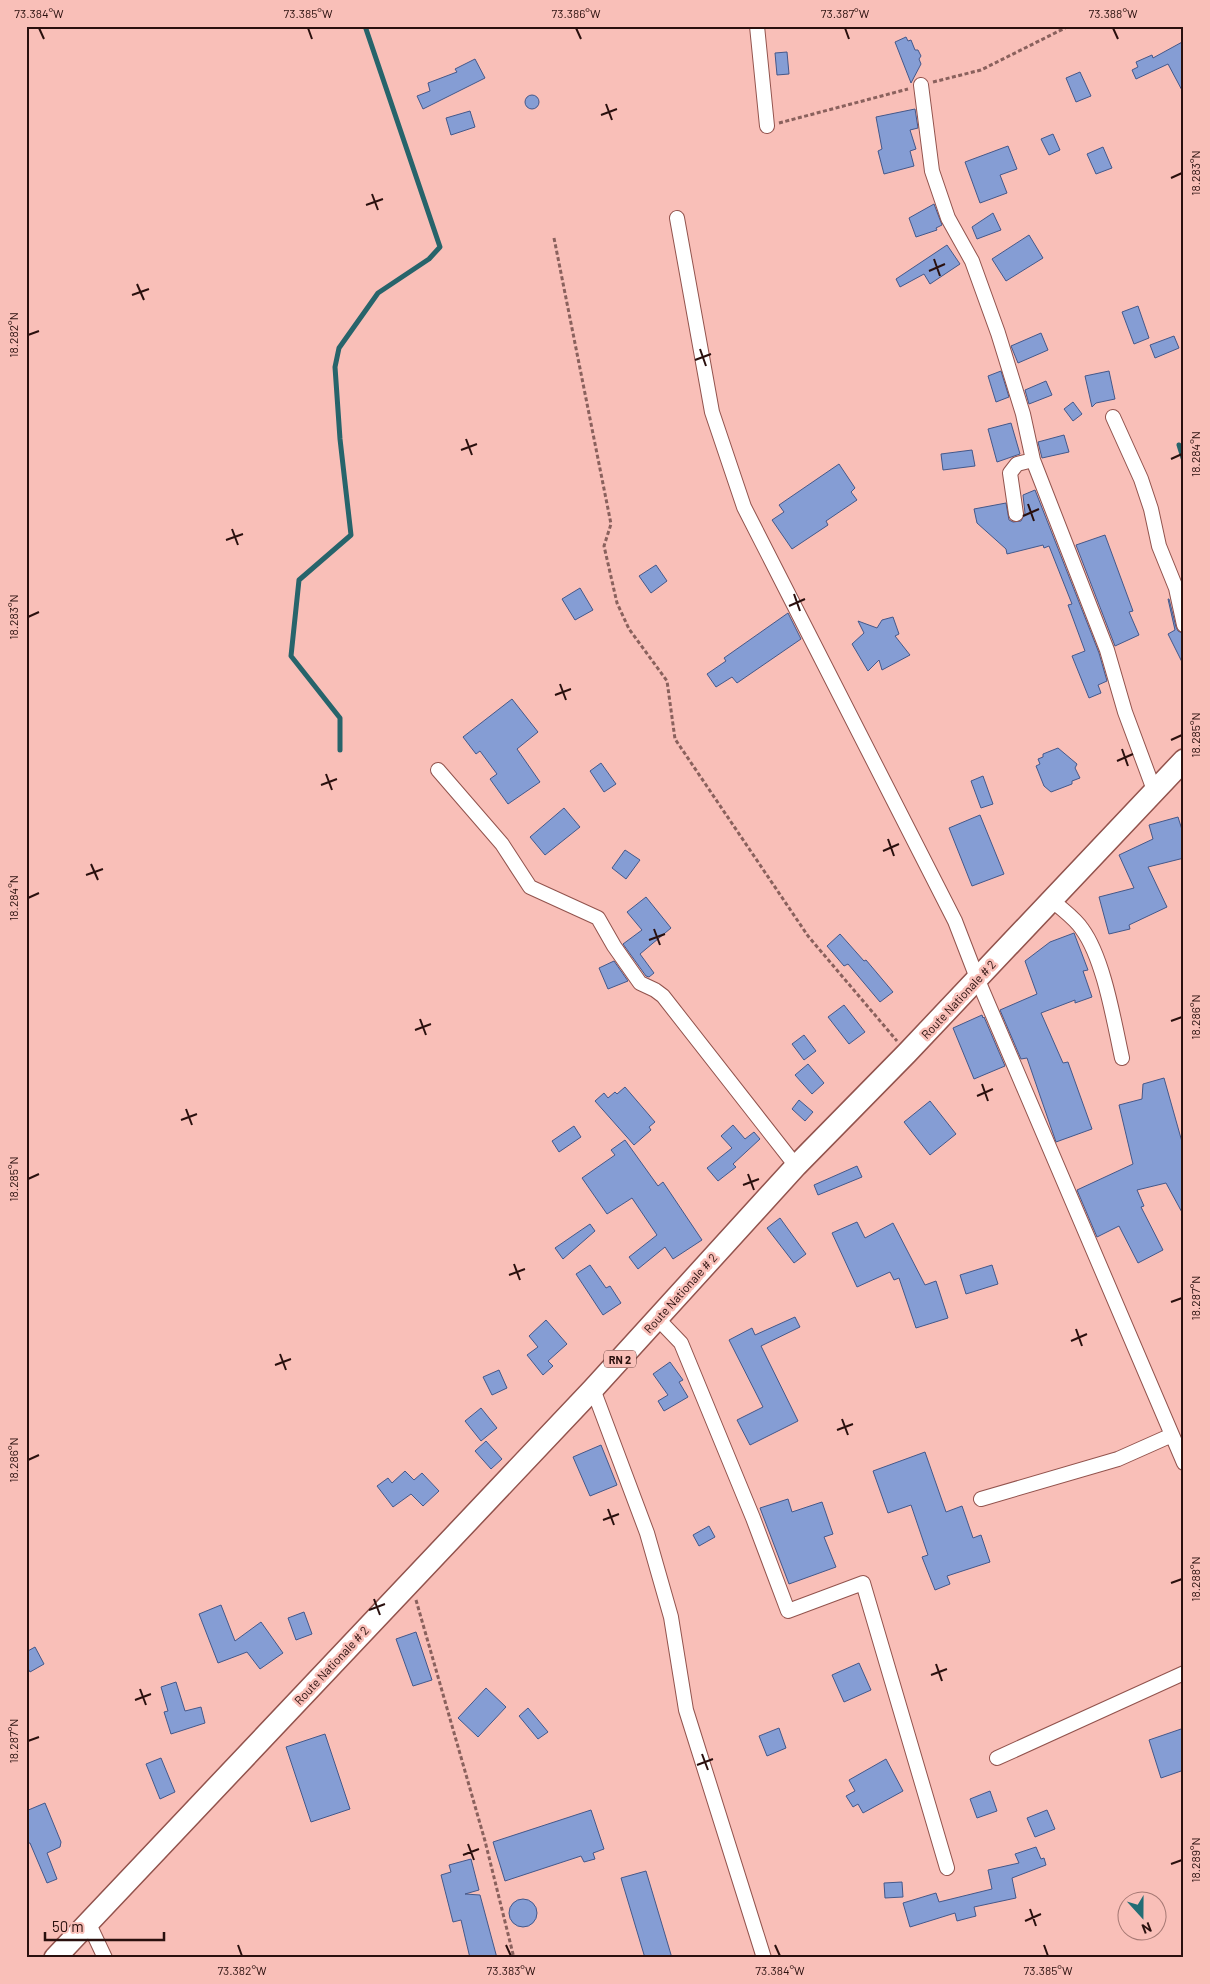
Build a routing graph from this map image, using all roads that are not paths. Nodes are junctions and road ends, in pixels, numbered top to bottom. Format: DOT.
graph roads {
  1 [pos="757,26"];
  2 [pos="921,85"];
  3 [pos="767,126"];
  4 [pos="677,218"];
  5 [pos="1112,416"];
  6 [pos="1033,460"];
  7 [pos="1016,514"];
  8 [pos="1184,625"];
  9 [pos="1184,760"];
  10 [pos="438,770"];
  11 [pos="1154,790"];
  12 [pos="1051,899"];
  13 [pos="977,978"];
  14 [pos="1122,1058"];
  15 [pos="796,1166"];
  16 [pos="657,1318"];
  17 [pos="593,1389"];
  18 [pos="1172,1436"];
  19 [pos="1184,1462"];
  20 [pos="981,1499"];
  21 [pos="1184,1673"];
  22 [pos="997,1758"];
  23 [pos="947,1868"];
  24 [pos="88,1922"];
  25 [pos="55,1958"];
  26 [pos="105,1958"];
  27 [pos="764,1958"];
  1 -- 3 [label="street"];
  2 -- 6 [label="street"];
  4 -- 13 [label="street"];
  5 -- 8 [label="street"];
  6 -- 7 [label="street"];
  6 -- 11 [label="street"];
  9 -- 11 [label="main road, Route Nationale # 2 / RN 2"];
  10 -- 15 [label="street"];
  11 -- 12 [label="main road, Route Nationale # 2 / RN 2"];
  12 -- 13 [label="main road, Route Nationale # 2 / RN 2"];
  12 -- 14 [label="street"];
  13 -- 15 [label="main road, Route Nationale # 2 / RN 2"];
  13 -- 18 [label="street"];
  15 -- 16 [label="main road, Route Nationale # 2 / RN 2"];
  16 -- 17 [label="main road, Route Nationale # 2 / RN 2"];
  16 -- 23 [label="street"];
  17 -- 24 [label="main road, Route Nationale # 2 / RN 2"];
  17 -- 27 [label="street"];
  18 -- 19 [label="street"];
  18 -- 20 [label="street"];
  21 -- 22 [label="street"];
  24 -- 25 [label="main road, Route Nationale # 2 / RN 2"];
  24 -- 26 [label="street"];
}
